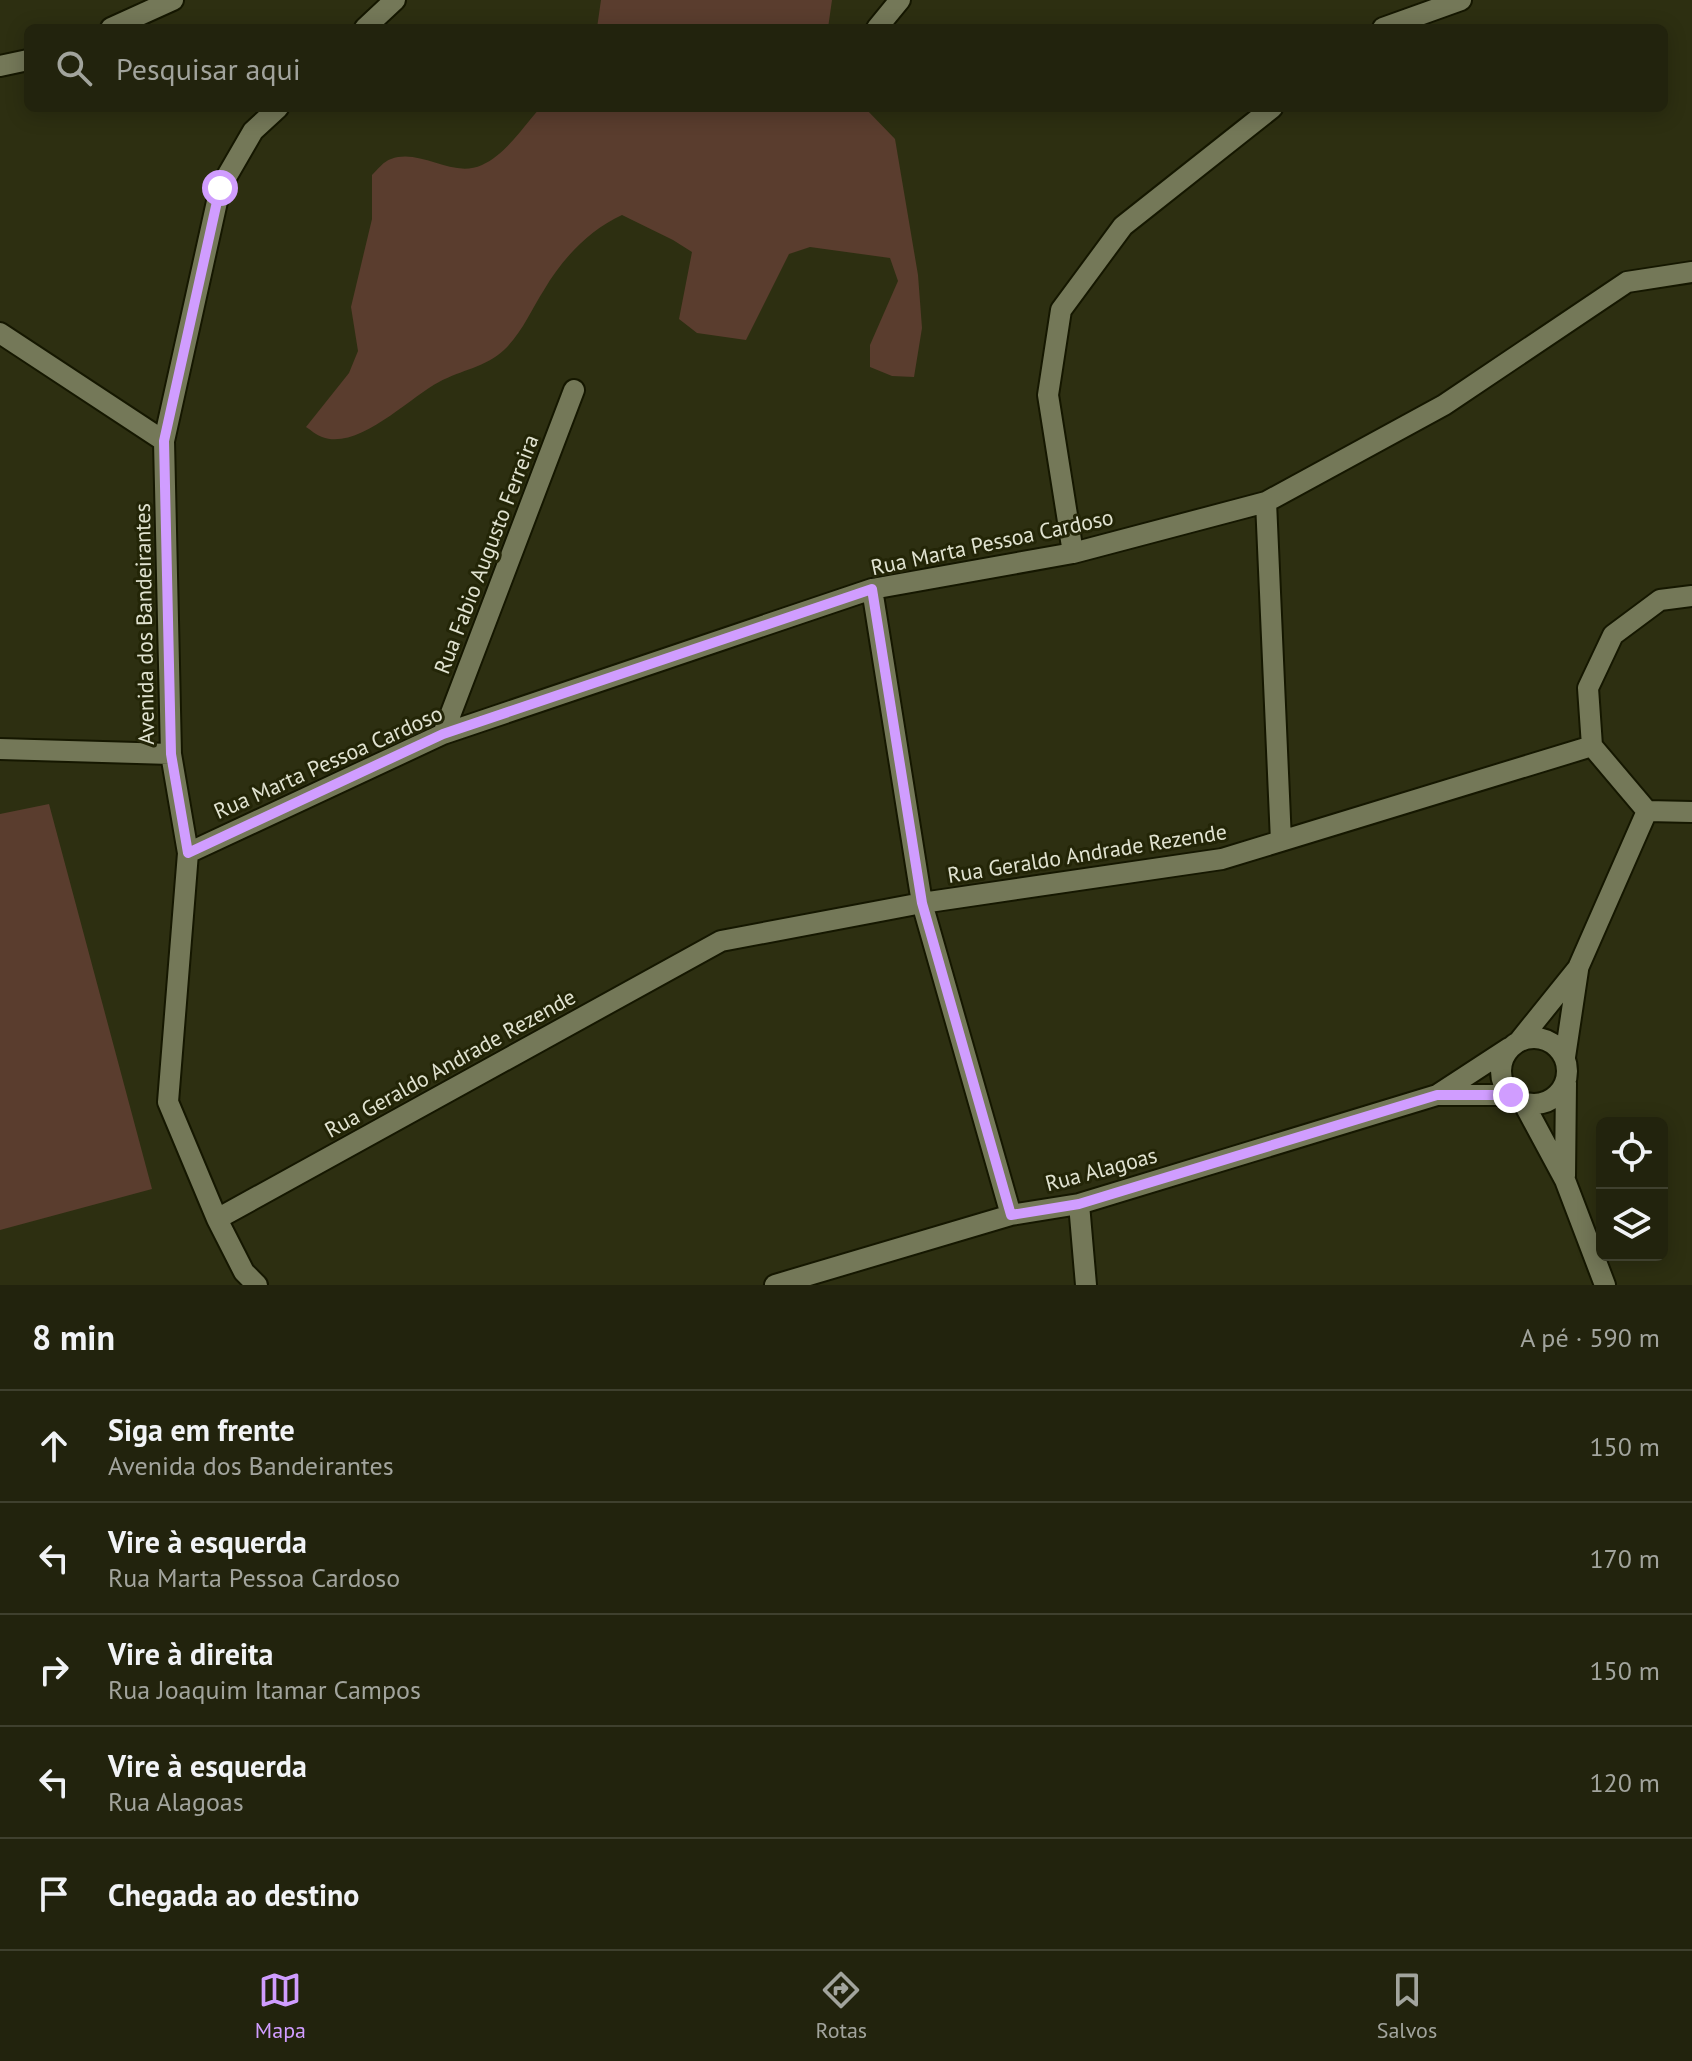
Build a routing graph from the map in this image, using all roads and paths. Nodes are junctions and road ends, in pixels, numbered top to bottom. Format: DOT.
graph roads {
  1 [pos="173,0"];
  2 [pos="395,0"];
  3 [pos="900,0"];
  4 [pos="1461,0"];
  5 [pos="120,24"];
  6 [pos="369,24"];
  7 [pos="880,24"];
  8 [pos="1394,24"];
  9 [pos="24,61"];
  10 [pos="0,66"];
  11 [pos="274,112"];
  12 [pos="1267,112"];
  13 [pos="1692,272"];
  14 [pos="0,333"];
  15 [pos="574,390"];
  16 [pos="164,441"];
  17 [pos="1266,502"];
  18 [pos="1073,553"];
  19 [pos="872,589"];
  20 [pos="1692,596"];
  21 [pos="443,734"];
  22 [pos="1592,746"];
  23 [pos="0,749"];
  24 [pos="171,754"];
  25 [pos="1647,811"];
  26 [pos="1692,812"];
  27 [pos="1281,841"];
  28 [pos="188,853"];
  29 [pos="922,903"];
  30 [pos="1578,968"];
  31 [pos="1515,1044"];
  32 [pos="1565,1057"];
  33 [pos="1566,1083"];
  34 [pos="1437,1095"];
  35 [pos="1517,1099"];
  36 [pos="1565,1180"];
  37 [pos="1079,1204"];
  38 [pos="1011,1215"];
  39 [pos="217,1219"];
  40 [pos="244,1281"];
  41 [pos="775,1285"];
  42 [pos="1086,1285"];
  43 [pos="1605,1285"];
  1 -- 5 [label="street"];
  2 -- 6 [label="street"];
  3 -- 7 [label="street"];
  4 -- 8 [label="street"];
  9 -- 10 [label="street"];
  11 -- 16 [label="street, Avenida dos Bandeirantes"];
  12 -- 18 [label="street"];
  13 -- 17 [label="street, Rua Marta Pessoa Cardoso"];
  14 -- 16 [label="street"];
  15 -- 21 [label="street, Rua Fabio Augusto Ferreira"];
  16 -- 24 [label="street, Avenida dos Bandeirantes"];
  17 -- 18 [label="street, Rua Marta Pessoa Cardoso"];
  17 -- 27 [label="street"];
  18 -- 19 [label="street, Rua Marta Pessoa Cardoso"];
  19 -- 21 [label="street, Rua Marta Pessoa Cardoso"];
  19 -- 29 [label="street"];
  20 -- 22 [label="street"];
  21 -- 28 [label="street, Rua Marta Pessoa Cardoso"];
  22 -- 25 [label="street"];
  22 -- 27 [label="street, Rua Geraldo Andrade Rezende"];
  23 -- 24 [label="street"];
  24 -- 28 [label="street, Avenida dos Bandeirantes"];
  25 -- 26 [label="street"];
  25 -- 30 [label="street, Rua Alagoas"];
  27 -- 29 [label="street, Rua Geraldo Andrade Rezende"];
  28 -- 39 [label="street, Avenida dos Bandeirantes"];
  29 -- 38 [label="street"];
  29 -- 39 [label="street, Rua Geraldo Andrade Rezende"];
  30 -- 31 [label="street, Rua Alagoas"];
  30 -- 32 [label="street, Rua Alagoas"];
  31 -- 32 [label="street"];
  31 -- 34 [label="street, Rua Alagoas"];
  31 -- 35 [label="street"];
  32 -- 33 [label="street"];
  33 -- 35 [label="street"];
  33 -- 36 [label="street"];
  34 -- 35 [label="street, Rua Alagoas"];
  34 -- 37 [label="street, Rua Alagoas"];
  35 -- 36 [label="street"];
  36 -- 43 [label="street"];
  37 -- 38 [label="street, Rua Alagoas"];
  37 -- 42 [label="street"];
  38 -- 41 [label="street, Rua Alagoas"];
  39 -- 40 [label="street, Avenida dos Bandeirantes"];
}
